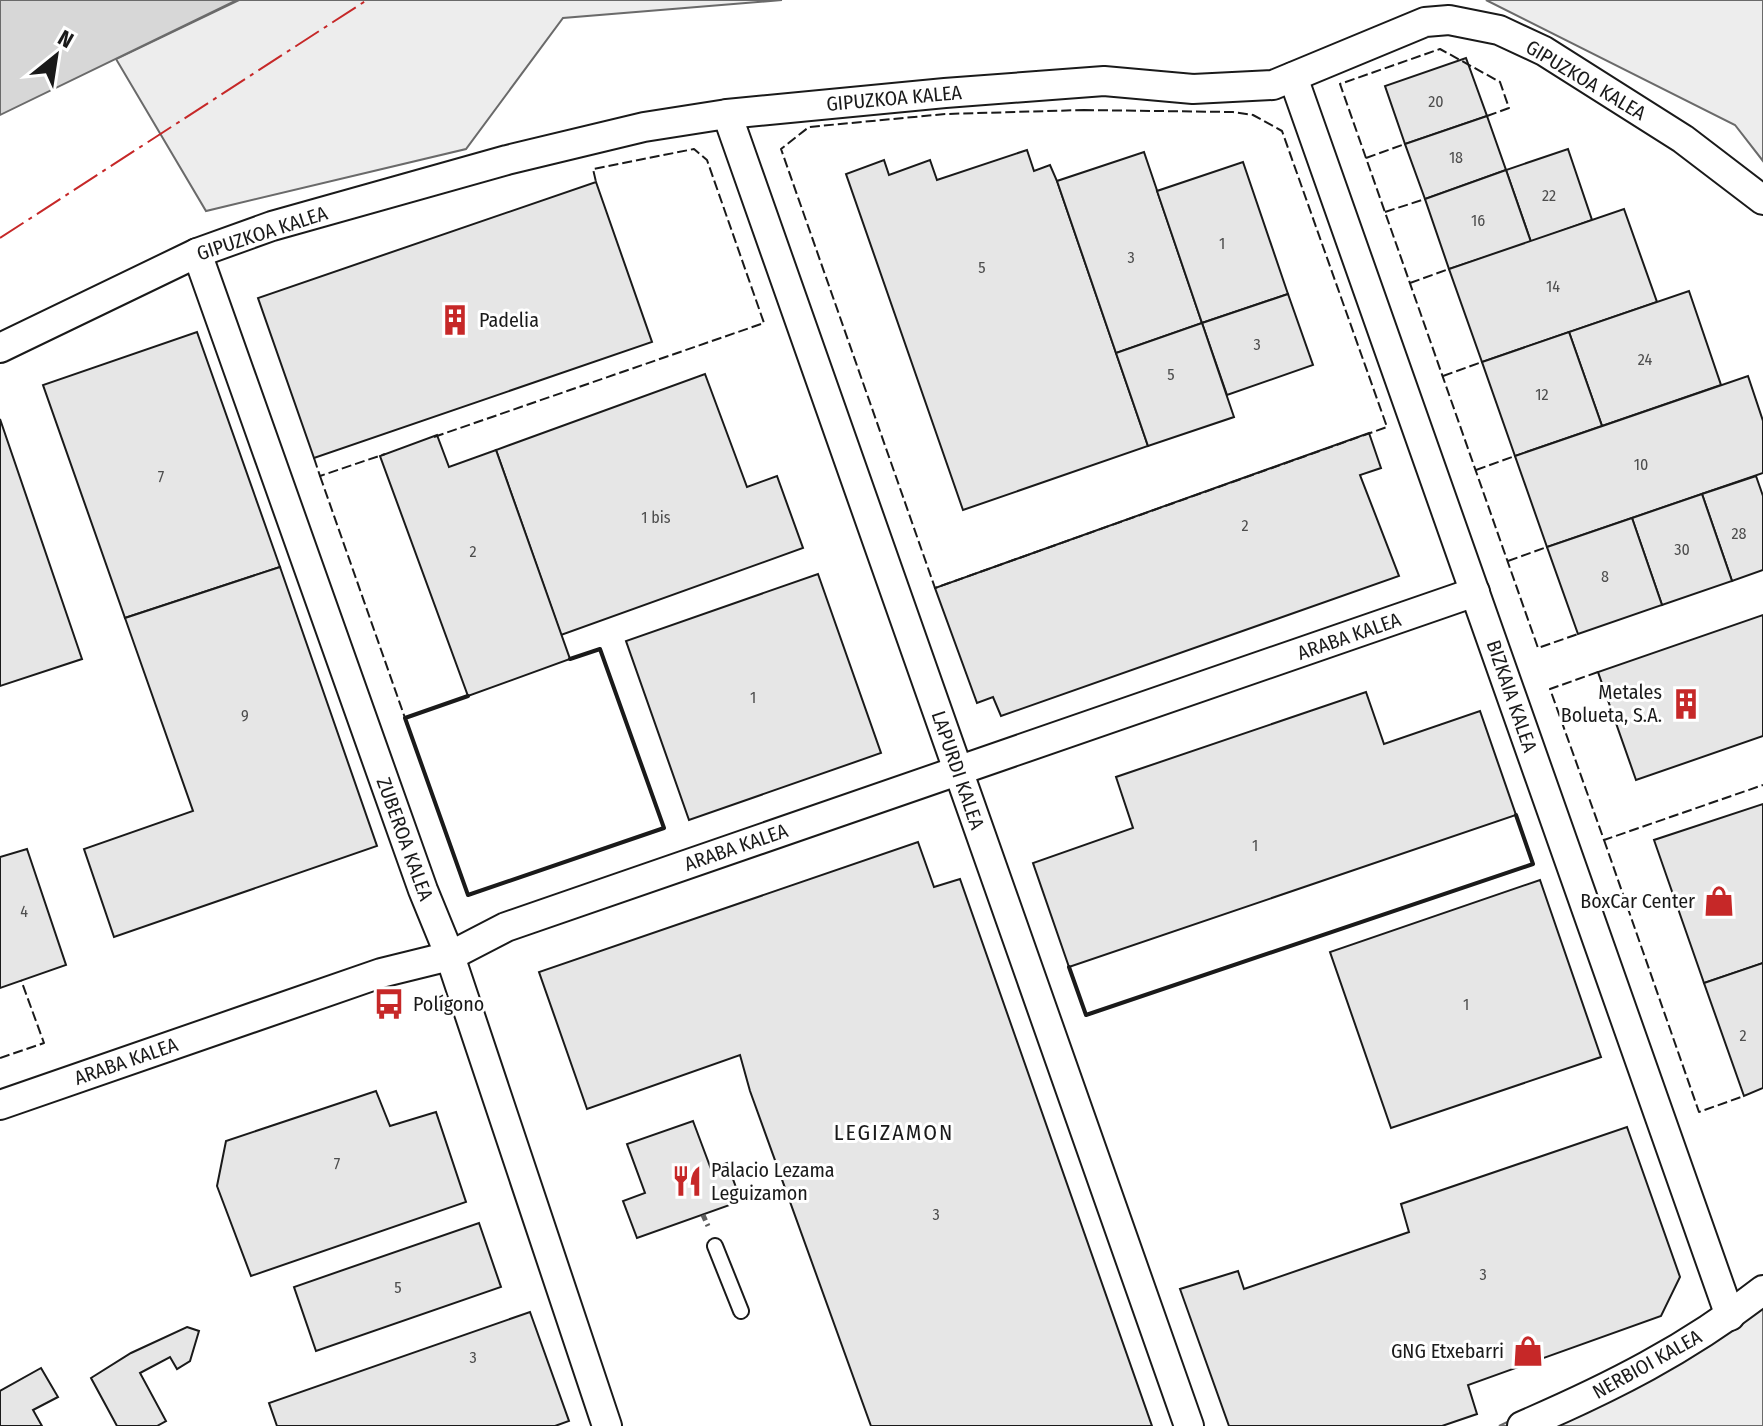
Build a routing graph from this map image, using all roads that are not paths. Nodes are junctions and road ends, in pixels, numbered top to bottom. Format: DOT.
graph roads {
  1 [pos="1293,77"];
  2 [pos="727,114"];
  3 [pos="1763,200"];
  4 [pos="197,253"];
  5 [pos="0,348"];
  6 [pos="1475,592"];
  7 [pos="959,770"];
  8 [pos="450,956"];
  9 [pos="0,1105"];
  10 [pos="715,1246"];
  11 [pos="1763,1290"];
  12 [pos="741,1311"];
  13 [pos="1730,1316"];
  14 [pos="607,1426"];
  15 [pos="1189,1426"];
  16 [pos="1522,1426"];
  1 -- 2 [label="street, GIPUZKOA KALEA"];
  1 -- 3 [label="street, GIPUZKOA KALEA"];
  1 -- 6 [label="street, BIZKAIA KALEA"];
  2 -- 4 [label="street, GIPUZKOA KALEA"];
  2 -- 7 [label="street, LAPURDI KALEA"];
  4 -- 5 [label="street, GIPUZKOA KALEA"];
  4 -- 8 [label="street, ZUBEROA KALEA"];
  6 -- 7 [label="street, ARABA KALEA"];
  6 -- 13 [label="street, BIZKAIA KALEA"];
  7 -- 8 [label="street, ARABA KALEA"];
  7 -- 15 [label="street, LAPURDI KALEA"];
  8 -- 9 [label="street, ARABA KALEA"];
  8 -- 14 [label="street, ZUBEROA KALEA"];
  10 -- 12 [label="lane"];
  11 -- 13 [label="street, NERBIOI KALEA"];
  13 -- 16 [label="street, NERBIOI KALEA"];
}
